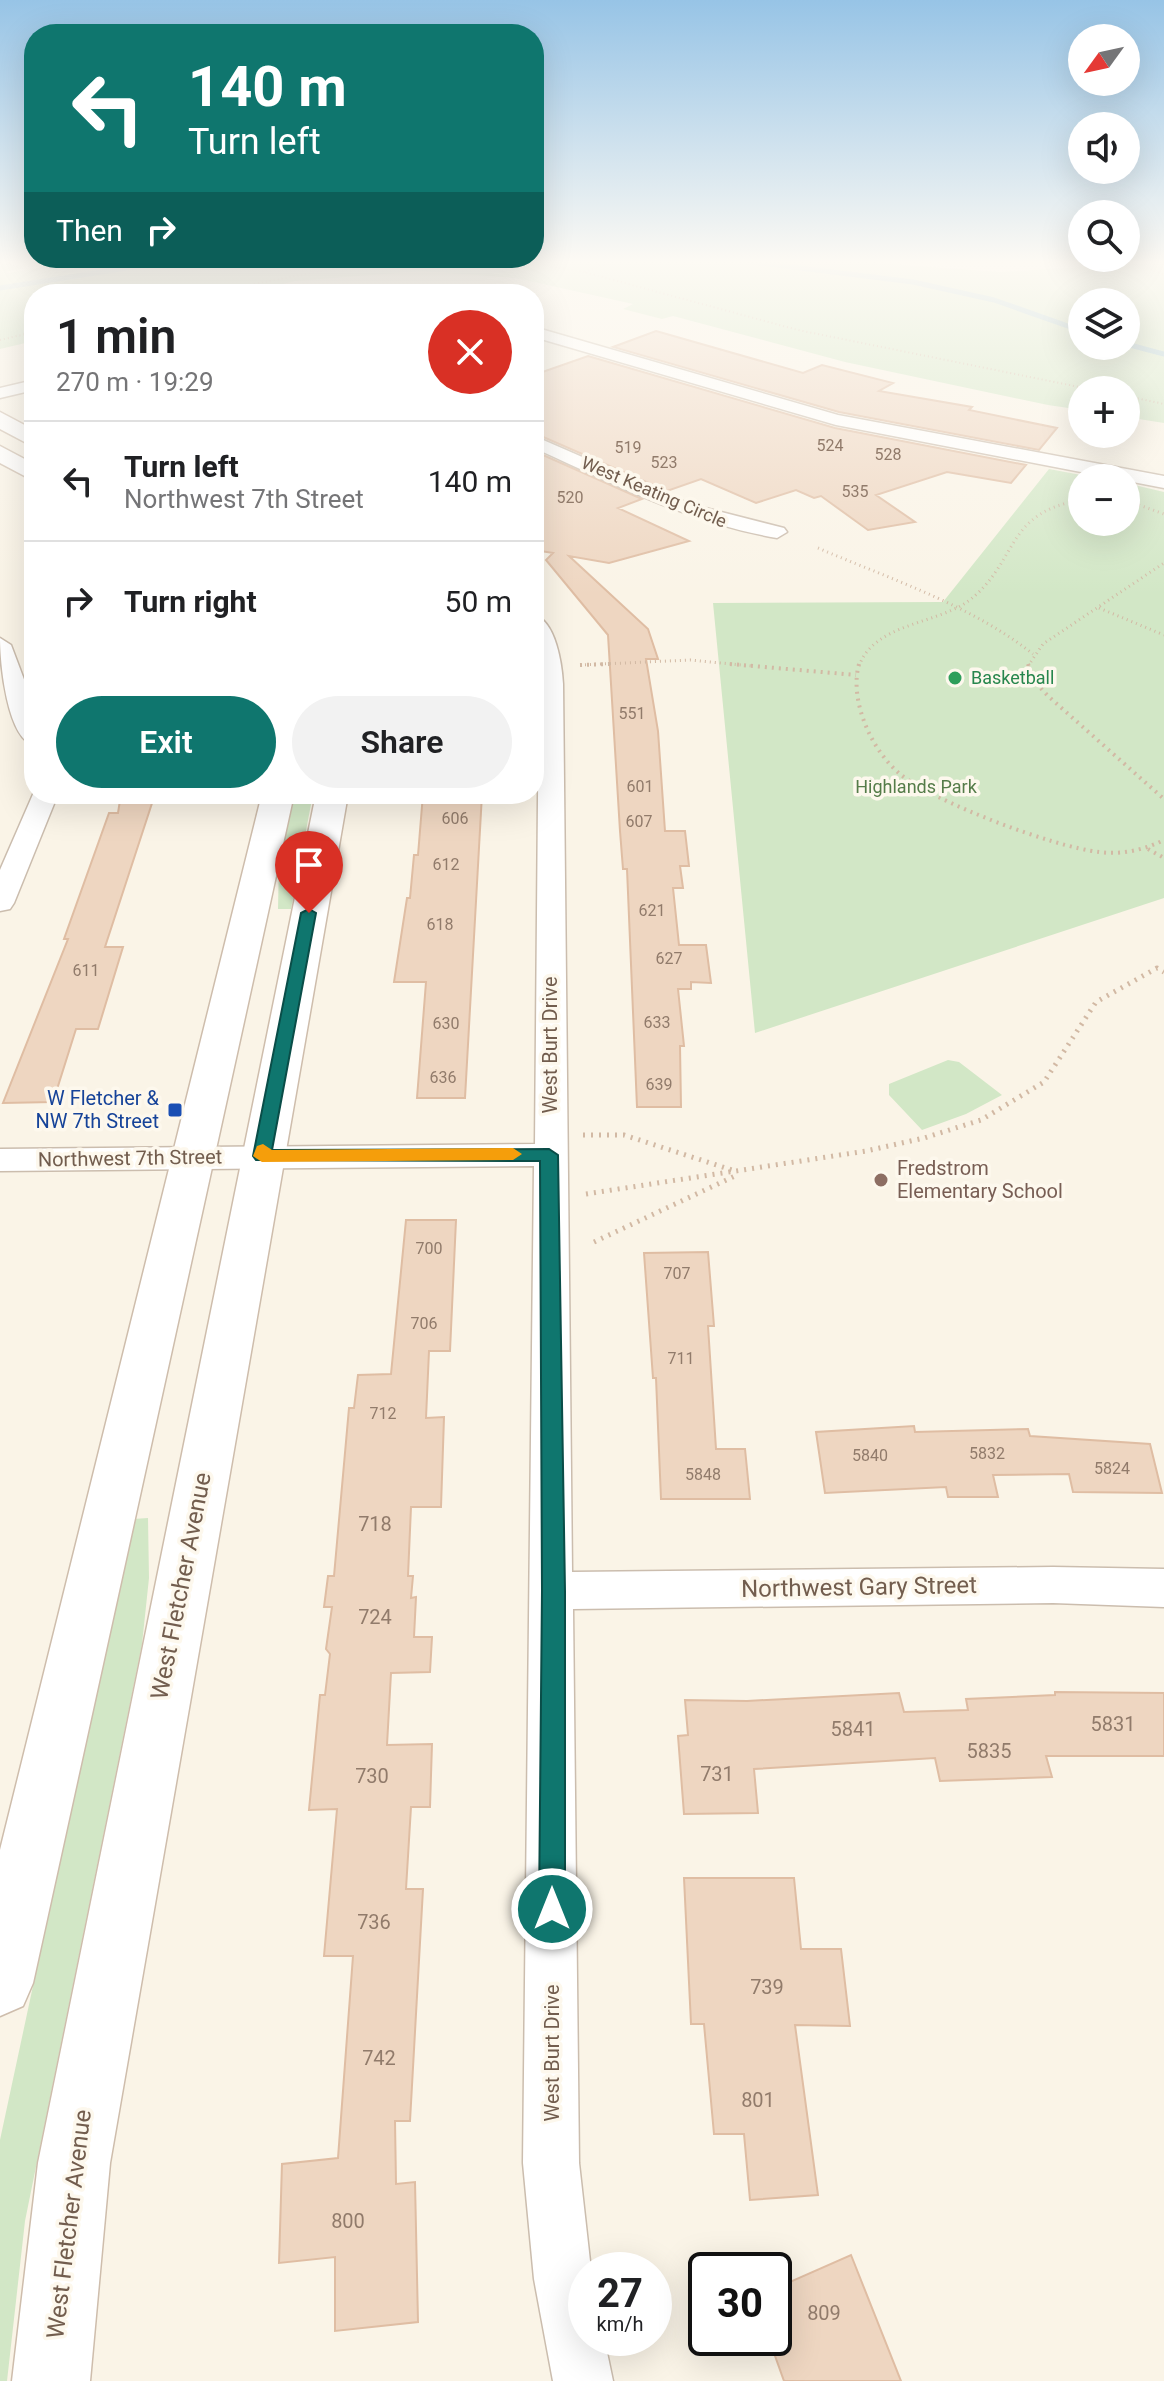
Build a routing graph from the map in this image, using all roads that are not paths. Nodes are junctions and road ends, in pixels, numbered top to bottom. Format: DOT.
graph roads {
  1 [pos="675,373"];
  2 [pos="24,387"];
  3 [pos="0,393"];
  4 [pos="0,419"];
  5 [pos="24,434"];
  6 [pos="544,445"];
  7 [pos="0,453"];
  8 [pos="24,468"];
  9 [pos="1164,482"];
  10 [pos="777,532"];
  11 [pos="0,645"];
  12 [pos="544,646"];
  13 [pos="6,679"];
  14 [pos="24,717"];
  15 [pos="41,804"];
  16 [pos="276,804"];
  17 [pos="330,804"];
  18 [pos="0,903"];
  19 [pos="262,1156"];
  20 [pos="191,1157"];
  21 [pos="549,1159"];
  22 [pos="0,1160"];
  23 [pos="1164,1588"];
  24 [pos="554,1591"];
  25 [pos="0,1983"];
  26 [pos="51,2381"];
  27 [pos="583,2381"];
  1 -- 9 [label="street"];
  2 -- 3 [label="street"];
  4 -- 5 [label="main road"];
  6 -- 10 [label="street, West Keating Circle"];
  7 -- 8 [label="main road"];
  11 -- 13 [label="street"];
  12 -- 21 [label="street, West Burt Drive"];
  13 -- 14 [label="street"];
  15 -- 18 [label="street"];
  16 -- 20 [label="main road"];
  17 -- 19 [label="main road, West Fletcher Avenue"];
  19 -- 20 [label="street, Northwest 7th Street"];
  19 -- 21 [label="street, Northwest 7th Street"];
  19 -- 26 [label="main road, West Fletcher Avenue"];
  20 -- 22 [label="street, Northwest 7th Street"];
  20 -- 25 [label="main road"];
  21 -- 24 [label="street, West Burt Drive"];
  23 -- 24 [label="street, Northwest Gary Street"];
  24 -- 27 [label="street, West Burt Drive"];
}
